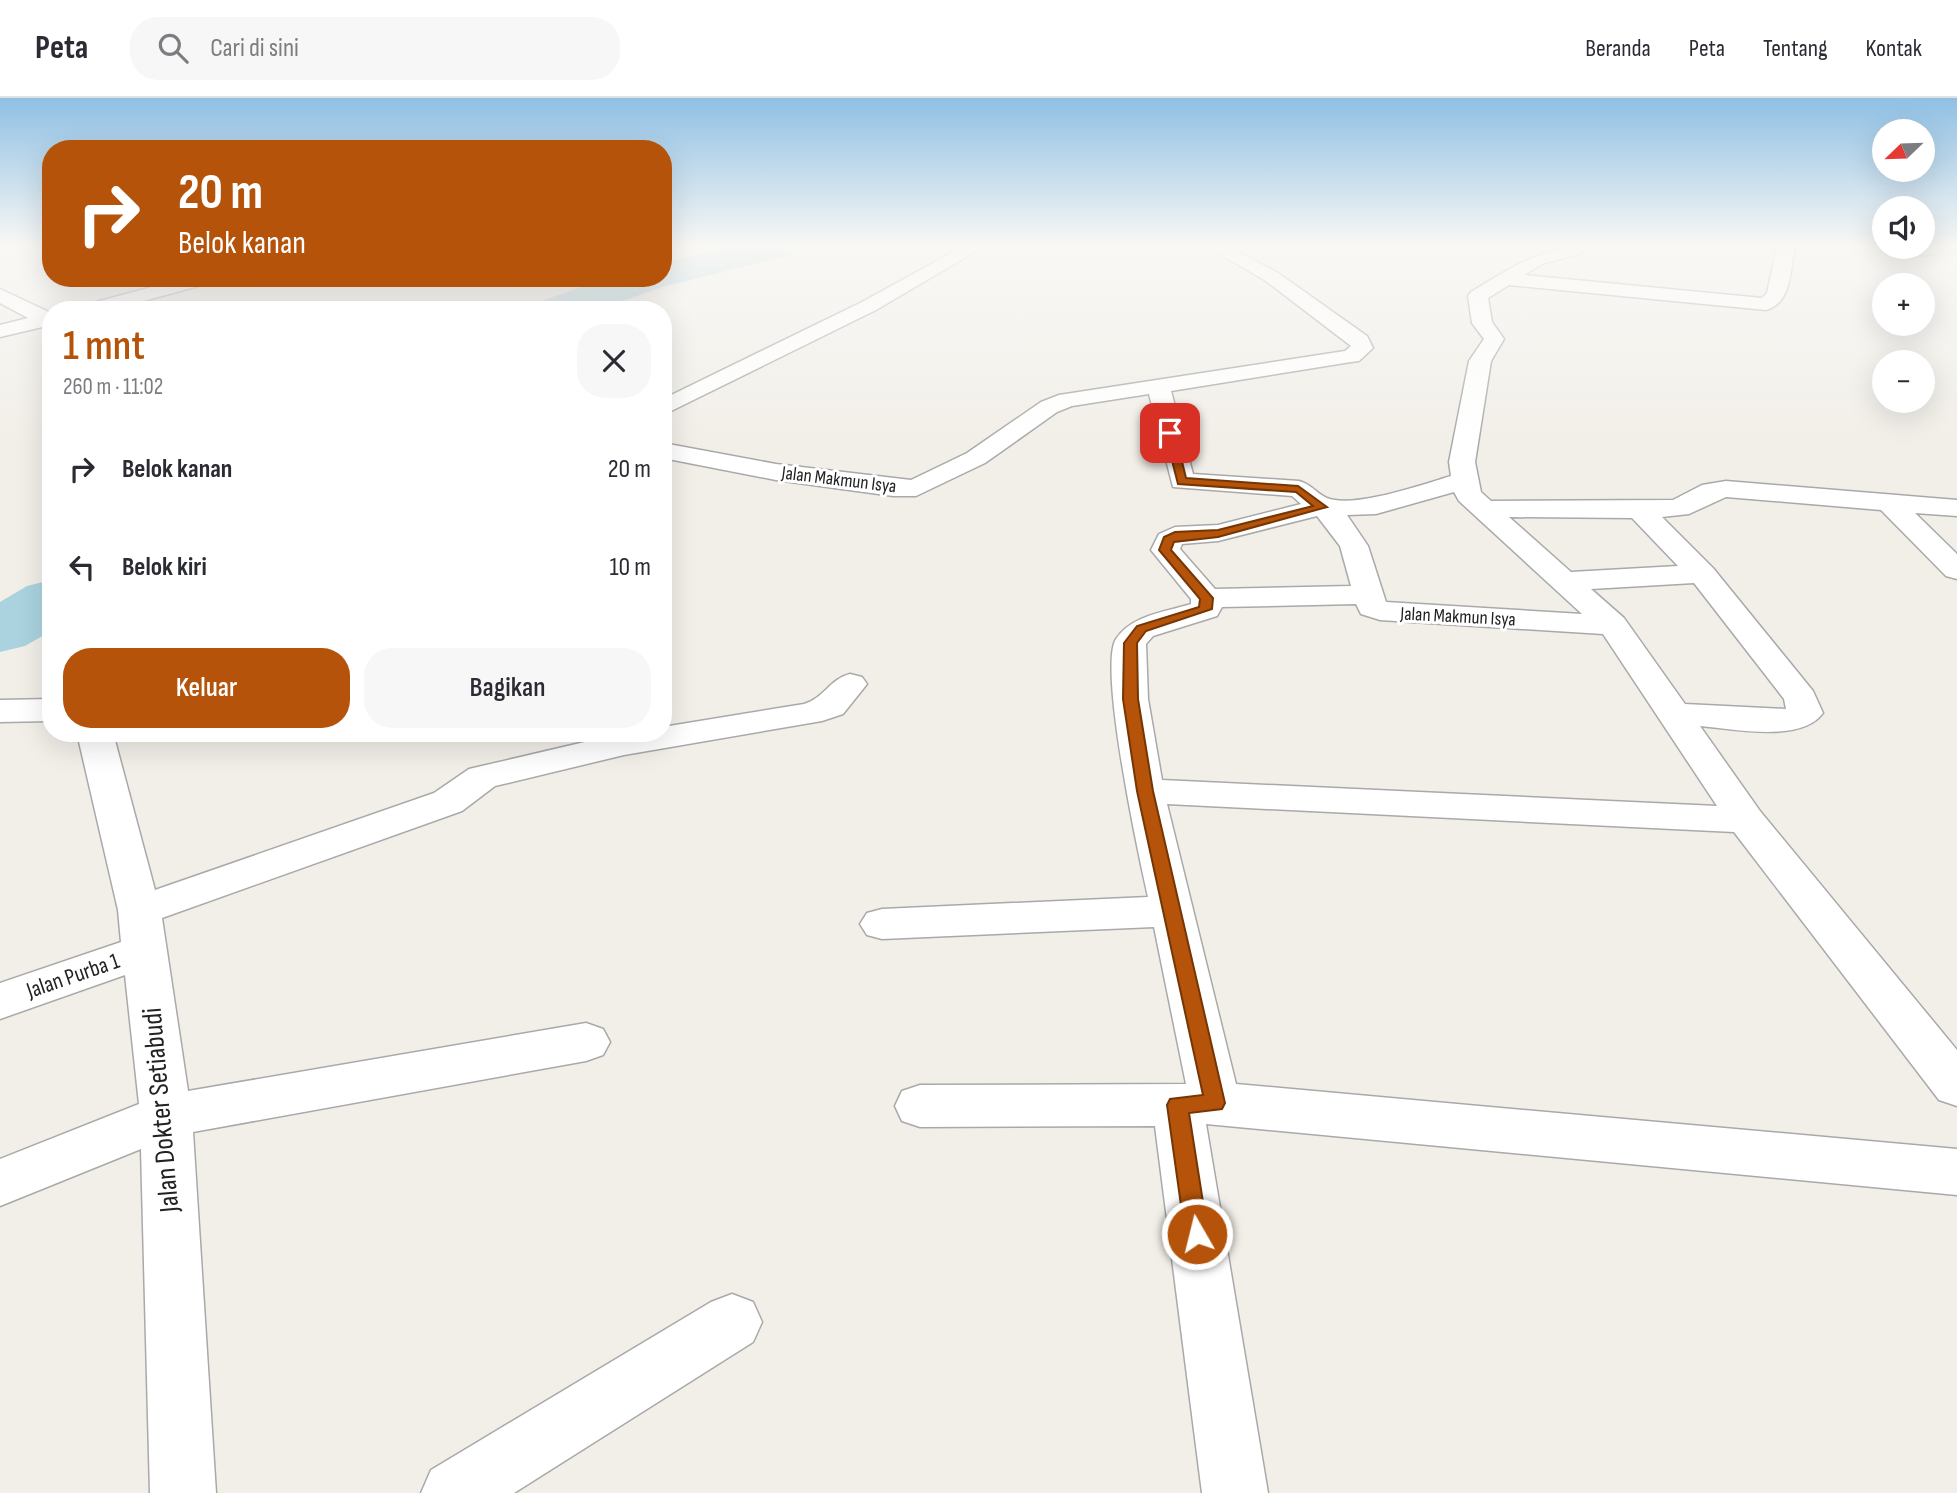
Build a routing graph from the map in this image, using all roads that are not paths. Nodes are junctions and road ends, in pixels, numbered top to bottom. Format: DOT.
graph roads {
  1 [pos="857,312"];
  2 [pos="1321,312"];
  3 [pos="1480,312"];
  4 [pos="42,320"];
  5 [pos="0,331"];
  6 [pos="1158,385"];
  7 [pos="672,404"];
  8 [pos="672,452"];
  9 [pos="1465,480"];
  10 [pos="1888,502"];
  11 [pos="1322,507"];
  12 [pos="1957,508"];
  13 [pos="1484,509"];
  14 [pos="1639,510"];
  15 [pos="1957,570"];
  16 [pos="1702,574"];
  17 [pos="1563,581"];
  18 [pos="1368,594"];
  19 [pos="1207,598"];
  20 [pos="1613,625"];
  21 [pos="850,684"];
  22 [pos="42,710"];
  23 [pos="0,711"];
  24 [pos="1674,714"];
  25 [pos="672,736"];
  26 [pos="97,742"];
  27 [pos="636,742"];
  28 [pos="1145,791"];
  29 [pos="1746,820"];
  30 [pos="1170,911"];
  31 [pos="882,924"];
  32 [pos="142,930"];
  33 [pos="0,1001"];
  34 [pos="586,1042"];
  35 [pos="1957,1086"];
  36 [pos="1196,1104"];
  37 [pos="920,1106"];
  38 [pos="166,1116"];
  39 [pos="1957,1172"];
  40 [pos="0,1183"];
  41 [pos="732,1322"];
  42 [pos="183,1493"];
  43 [pos="454,1493"];
  44 [pos="1235,1493"];
  1 -- 7 [label="street"];
  2 -- 6 [label="street, Jalan Makmun Isya"];
  3 -- 9 [label="street"];
  4 -- 5 [label="street"];
  6 -- 8 [label="street, Jalan Makmun Isya"];
  6 -- 11 [label="street, Jalan Makmun Isya"];
  9 -- 11 [label="street"];
  9 -- 13 [label="street"];
  10 -- 12 [label="street"];
  10 -- 14 [label="street"];
  10 -- 15 [label="street"];
  11 -- 18 [label="street, Jalan Makmun Isya"];
  11 -- 19 [label="street"];
  13 -- 14 [label="street"];
  13 -- 17 [label="street"];
  14 -- 16 [label="street"];
  16 -- 17 [label="street"];
  16 -- 24 [label="street"];
  17 -- 20 [label="street"];
  18 -- 19 [label="street"];
  18 -- 20 [label="street, Jalan Makmun Isya"];
  19 -- 28 [label="street"];
  20 -- 24 [label="street"];
  21 -- 25 [label="street, Jalan Purba 1"];
  22 -- 23 [label="street"];
  24 -- 29 [label="street"];
  26 -- 32 [label="street, Jalan Dokter Setiabudi"];
  27 -- 32 [label="street, Jalan Purba 1"];
  28 -- 29 [label="street"];
  28 -- 30 [label="street"];
  29 -- 35 [label="street"];
  30 -- 31 [label="street"];
  30 -- 36 [label="street"];
  32 -- 33 [label="street, Jalan Purba 1"];
  32 -- 38 [label="street, Jalan Dokter Setiabudi"];
  34 -- 38 [label="street"];
  36 -- 37 [label="street"];
  36 -- 39 [label="street"];
  36 -- 44 [label="street"];
  38 -- 40 [label="street"];
  38 -- 42 [label="street, Jalan Dokter Setiabudi"];
  41 -- 43 [label="street"];
}
